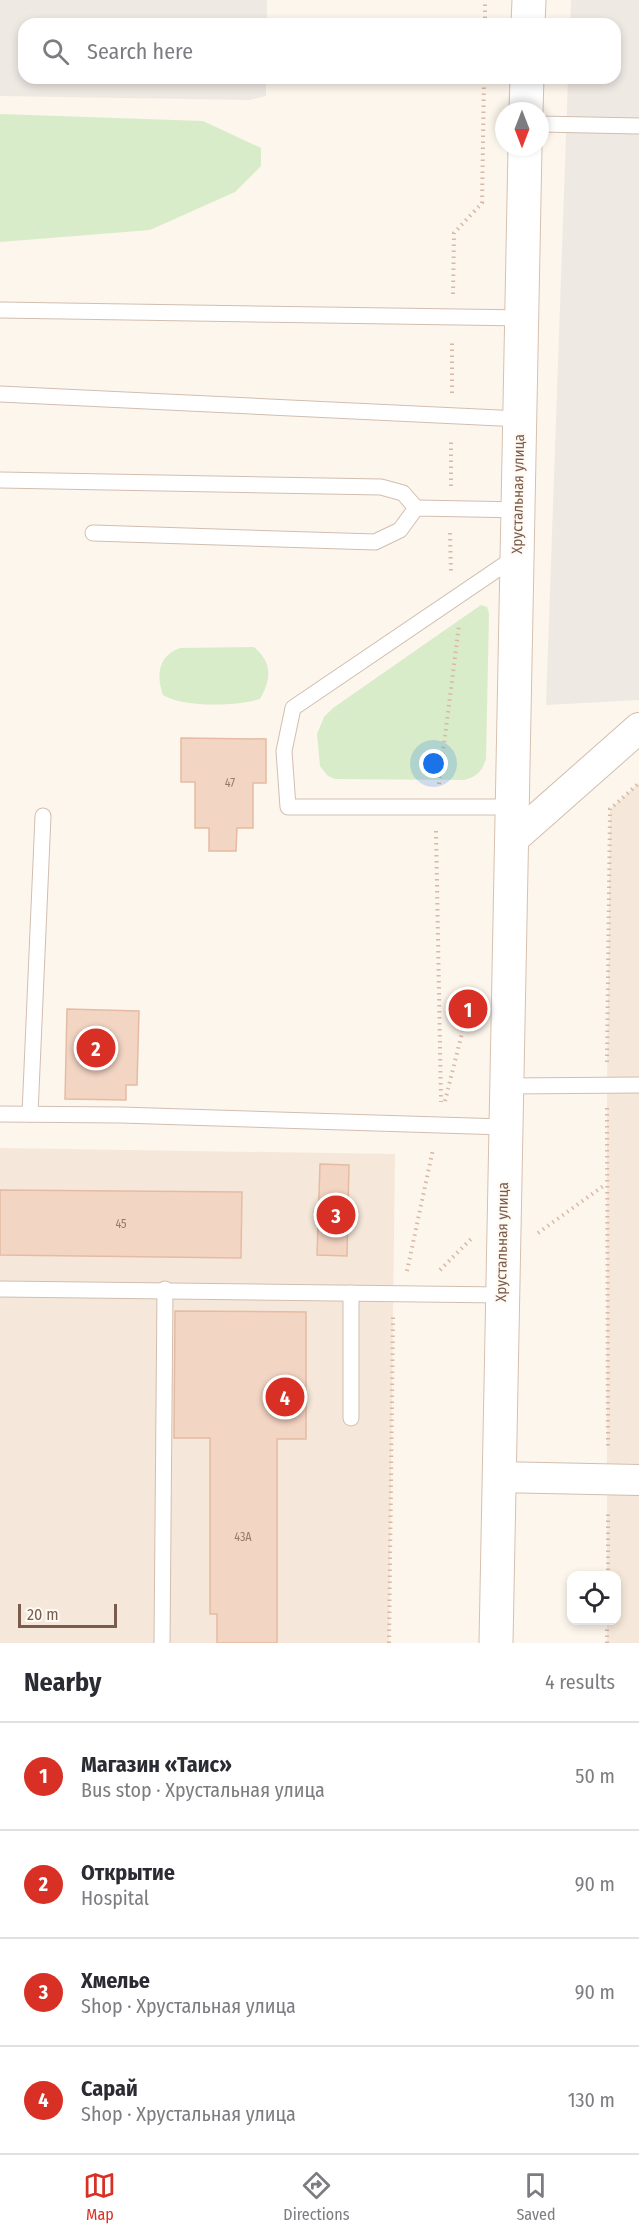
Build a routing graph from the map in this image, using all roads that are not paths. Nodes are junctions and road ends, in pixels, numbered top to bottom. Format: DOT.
graph roads {
  1 [pos="529,0"];
  2 [pos="528,18"];
  3 [pos="526,84"];
  4 [pos="526,102"];
  5 [pos="549,124"];
  6 [pos="639,126"];
  7 [pos="525,156"];
  8 [pos="0,310"];
  9 [pos="521,318"];
  10 [pos="0,394"];
  11 [pos="520,418"];
  12 [pos="0,480"];
  13 [pos="416,508"];
  14 [pos="518,510"];
  15 [pos="93,533"];
  16 [pos="517,556"];
  17 [pos="639,728"];
  18 [pos="512,807"];
  19 [pos="43,816"];
  20 [pos="511,841"];
  21 [pos="639,1085"];
  22 [pos="506,1086"];
  23 [pos="0,1114"];
  24 [pos="30,1114"];
  25 [pos="504,1127"];
  26 [pos="0,1289"];
  27 [pos="165,1289"];
  28 [pos="351,1293"];
  29 [pos="502,1295"];
  30 [pos="351,1418"];
  31 [pos="498,1478"];
  32 [pos="639,1480"];
  33 [pos="162,1643"];
  34 [pos="496,1643"];
  1 -- 2 [label="street"];
  3 -- 4 [label="street"];
  5 -- 6 [label="lane"];
  7 -- 9 [label="street, Хрустальная улица"];
  8 -- 9 [label="lane"];
  9 -- 11 [label="street, Хрустальная улица"];
  10 -- 11 [label="lane"];
  11 -- 14 [label="street, Хрустальная улица"];
  12 -- 13 [label="lane"];
  13 -- 14 [label="lane"];
  13 -- 15 [label="lane"];
  14 -- 16 [label="street, Хрустальная улица"];
  16 -- 18 [label="street, Хрустальная улица"];
  16 -- 18 [label="lane"];
  17 -- 20 [label="street"];
  18 -- 20 [label="street, Хрустальная улица"];
  19 -- 24 [label="lane"];
  20 -- 22 [label="street, Хрустальная улица"];
  21 -- 22 [label="lane"];
  22 -- 25 [label="street, Хрустальная улица"];
  23 -- 24 [label="lane"];
  24 -- 25 [label="lane"];
  25 -- 29 [label="street, Хрустальная улица"];
  26 -- 27 [label="lane"];
  27 -- 28 [label="lane"];
  27 -- 33 [label="lane"];
  28 -- 29 [label="lane"];
  28 -- 30 [label="lane"];
  29 -- 31 [label="street, Хрустальная улица"];
  31 -- 32 [label="street"];
  31 -- 34 [label="street, Хрустальная улица"];
}
